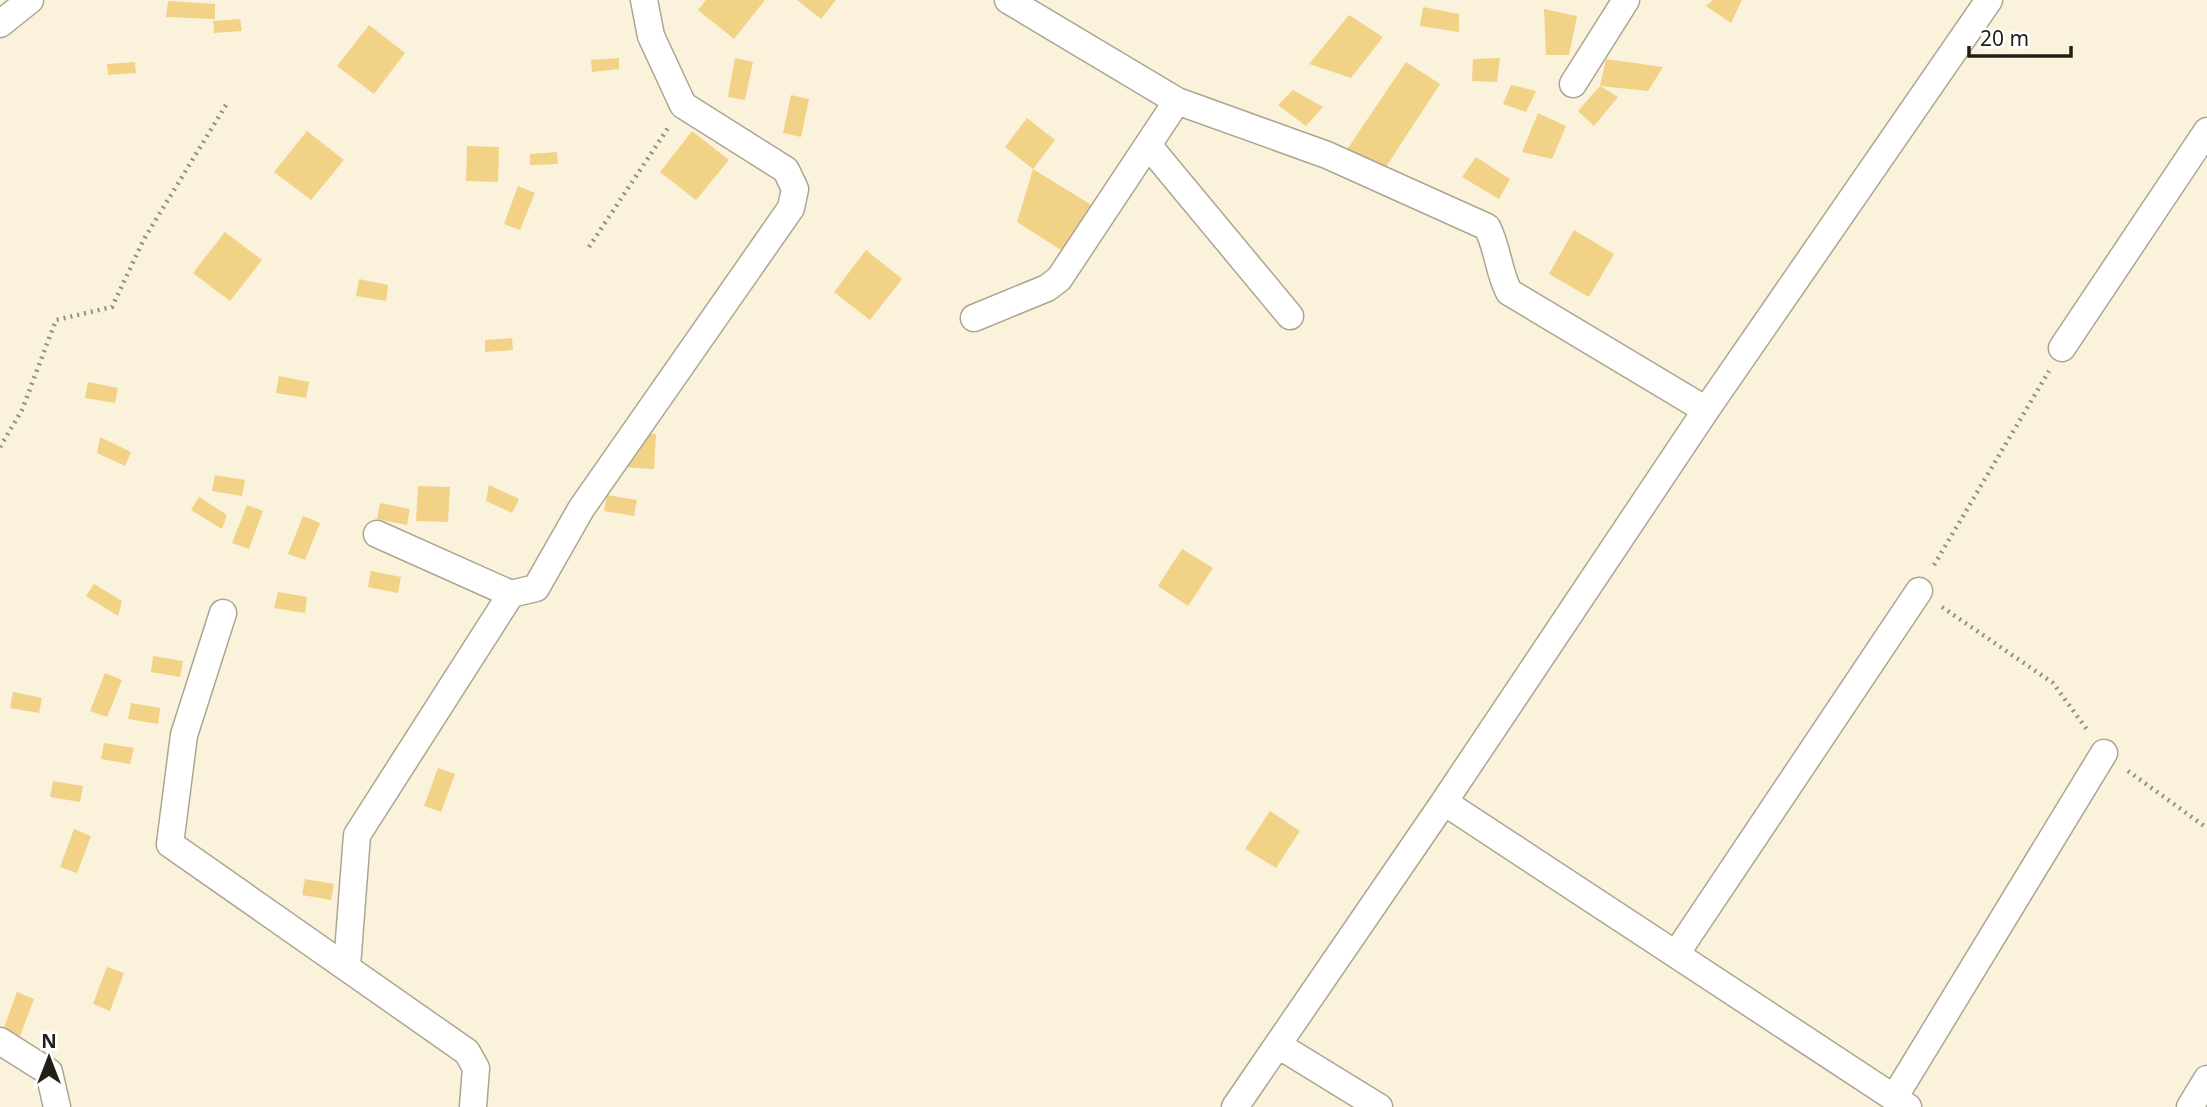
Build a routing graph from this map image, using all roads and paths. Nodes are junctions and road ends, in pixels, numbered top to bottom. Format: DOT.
graph roads {
  1 [pos="30,0"];
  2 [pos="644,0"];
  3 [pos="1008,0"];
  4 [pos="1626,0"];
  5 [pos="1989,0"];
  6 [pos="0,24"];
  7 [pos="1573,84"];
  8 [pos="1177,101"];
  9 [pos="226,105"];
  10 [pos="683,105"];
  11 [pos="2207,131"];
  12 [pos="1148,145"];
  13 [pos="589,247"];
  14 [pos="1290,316"];
  15 [pos="974,318"];
  16 [pos="2062,348"];
  17 [pos="1706,410"];
  18 [pos="0,447"];
  19 [pos="377,534"];
  20 [pos="1919,591"];
  21 [pos="511,594"];
  22 [pos="223,613"];
  23 [pos="2104,753"];
  24 [pos="1444,802"];
  25 [pos="2207,828"];
  26 [pos="1676,954"];
  27 [pos="347,966"];
  28 [pos="0,1041"];
  29 [pos="1278,1045"];
  30 [pos="2207,1079"];
  31 [pos="1901,1102"];
  32 [pos="57,1107"];
  33 [pos="473,1107"];
  34 [pos="1235,1107"];
  35 [pos="1378,1107"];
  36 [pos="2190,1107"];
  1 -- 6 [label="street"];
  2 -- 10 [label="street"];
  3 -- 8 [label="street"];
  4 -- 7 [label="street"];
  5 -- 17 [label="street"];
  8 -- 12 [label="street"];
  8 -- 17 [label="street"];
  9 -- 18 [label="path"];
  10 -- 13 [label="path"];
  10 -- 21 [label="street"];
  11 -- 16 [label="street"];
  12 -- 14 [label="street"];
  12 -- 15 [label="street"];
  16 -- 20 [label="path"];
  17 -- 24 [label="street"];
  19 -- 21 [label="street"];
  20 -- 23 [label="path"];
  20 -- 26 [label="street"];
  21 -- 27 [label="street"];
  22 -- 27 [label="street"];
  23 -- 25 [label="path"];
  23 -- 31 [label="street"];
  24 -- 26 [label="street"];
  24 -- 29 [label="street"];
  26 -- 31 [label="street"];
  27 -- 33 [label="street"];
  28 -- 32 [label="street"];
  29 -- 34 [label="street"];
  29 -- 35 [label="street"];
  30 -- 36 [label="street"];
}
